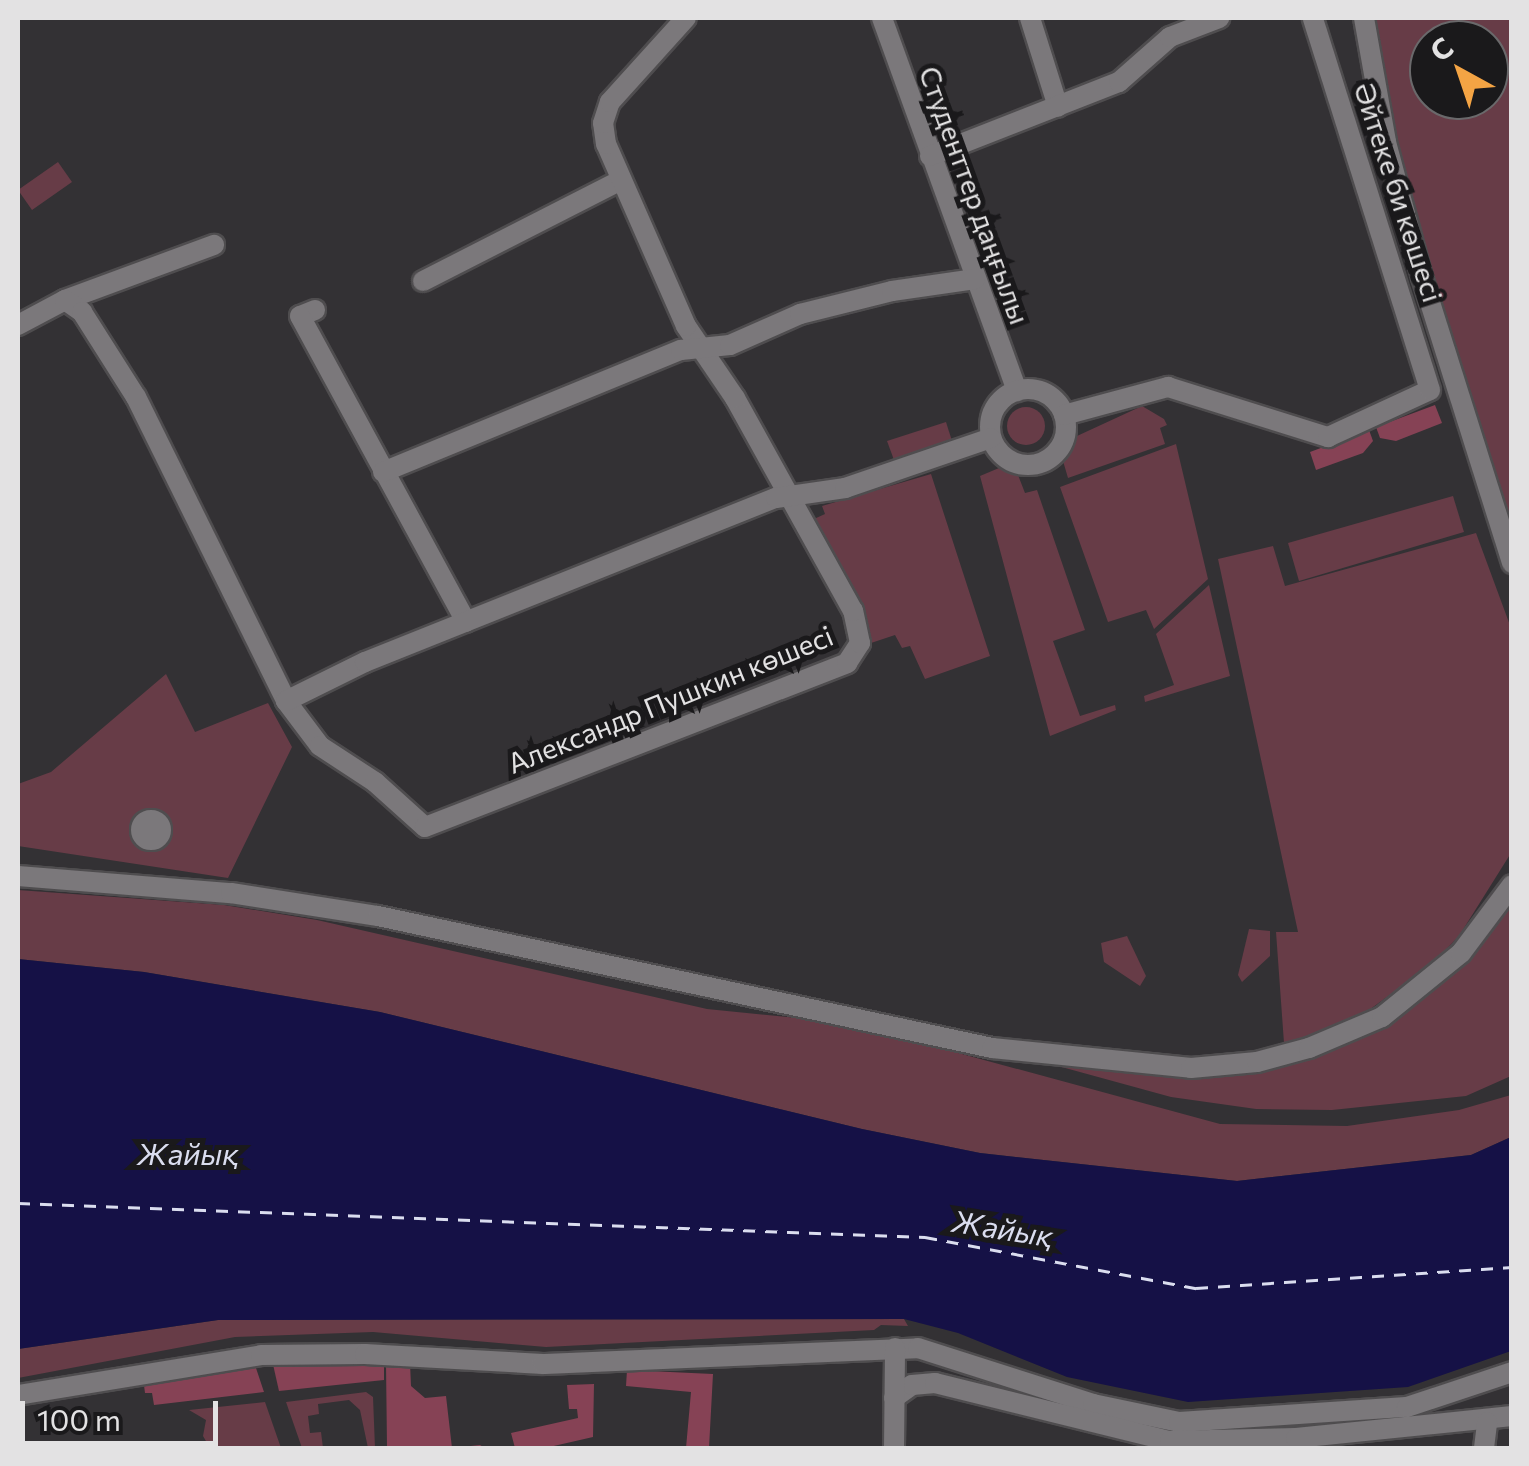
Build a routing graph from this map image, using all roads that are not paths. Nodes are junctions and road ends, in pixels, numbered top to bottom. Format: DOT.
graph roads {
  1 [pos="686,18"];
  2 [pos="882,18"];
  3 [pos="1030,18"];
  4 [pos="1219,18"];
  5 [pos="1314,18"];
  6 [pos="1364,18"];
  7 [pos="1058,106"];
  8 [pos="930,156"];
  9 [pos="621,180"];
  10 [pos="214,245"];
  11 [pos="975,279"];
  12 [pos="424,281"];
  13 [pos="65,300"];
  14 [pos="315,310"];
  15 [pos="18,325"];
  16 [pos="698,347"];
  17 [pos="1017,391"];
  18 [pos="1064,415"];
  19 [pos="992,438"];
  20 [pos="384,472"];
  21 [pos="788,498"];
  22 [pos="1512,563"];
  23 [pos="466,622"];
  24 [pos="286,701"];
  25 [pos="18,876"];
  26 [pos="1512,885"];
  27 [pos="895,1348"];
  28 [pos="1512,1372"];
  29 [pos="18,1395"];
  30 [pos="894,1398"];
  31 [pos="1512,1416"];
  32 [pos="1487,1422"];
  33 [pos="894,1448"];
  34 [pos="1484,1448"];
  1 -- 9 [label="street"];
  2 -- 8 [label="street, Студенттер даңғылы"];
  3 -- 7 [label="street"];
  4 -- 7 [label="street"];
  5 -- 18 [label="street, Әйтеке би көшесі"];
  6 -- 22 [label="street"];
  7 -- 8 [label="street"];
  8 -- 11 [label="street, Студенттер даңғылы"];
  9 -- 12 [label="street"];
  9 -- 16 [label="street"];
  10 -- 13 [label="street"];
  11 -- 16 [label="street"];
  11 -- 17 [label="street, Студенттер даңғылы"];
  13 -- 15 [label="street"];
  13 -- 24 [label="street"];
  14 -- 20 [label="street"];
  16 -- 20 [label="street"];
  16 -- 21 [label="street"];
  17 -- 18 [label="street"];
  17 -- 19 [label="street"];
  18 -- 19 [label="street"];
  19 -- 21 [label="street"];
  20 -- 23 [label="street"];
  21 -- 23 [label="street"];
  21 -- 24 [label="street, Александр Пушкин көшесі"];
  23 -- 24 [label="street"];
  25 -- 26 [label="street"];
  27 -- 28 [label="street"];
  27 -- 29 [label="street"];
  27 -- 30 [label="street"];
  30 -- 32 [label="street"];
  30 -- 33 [label="street"];
  31 -- 32 [label="street"];
  32 -- 34 [label="street"];
}
